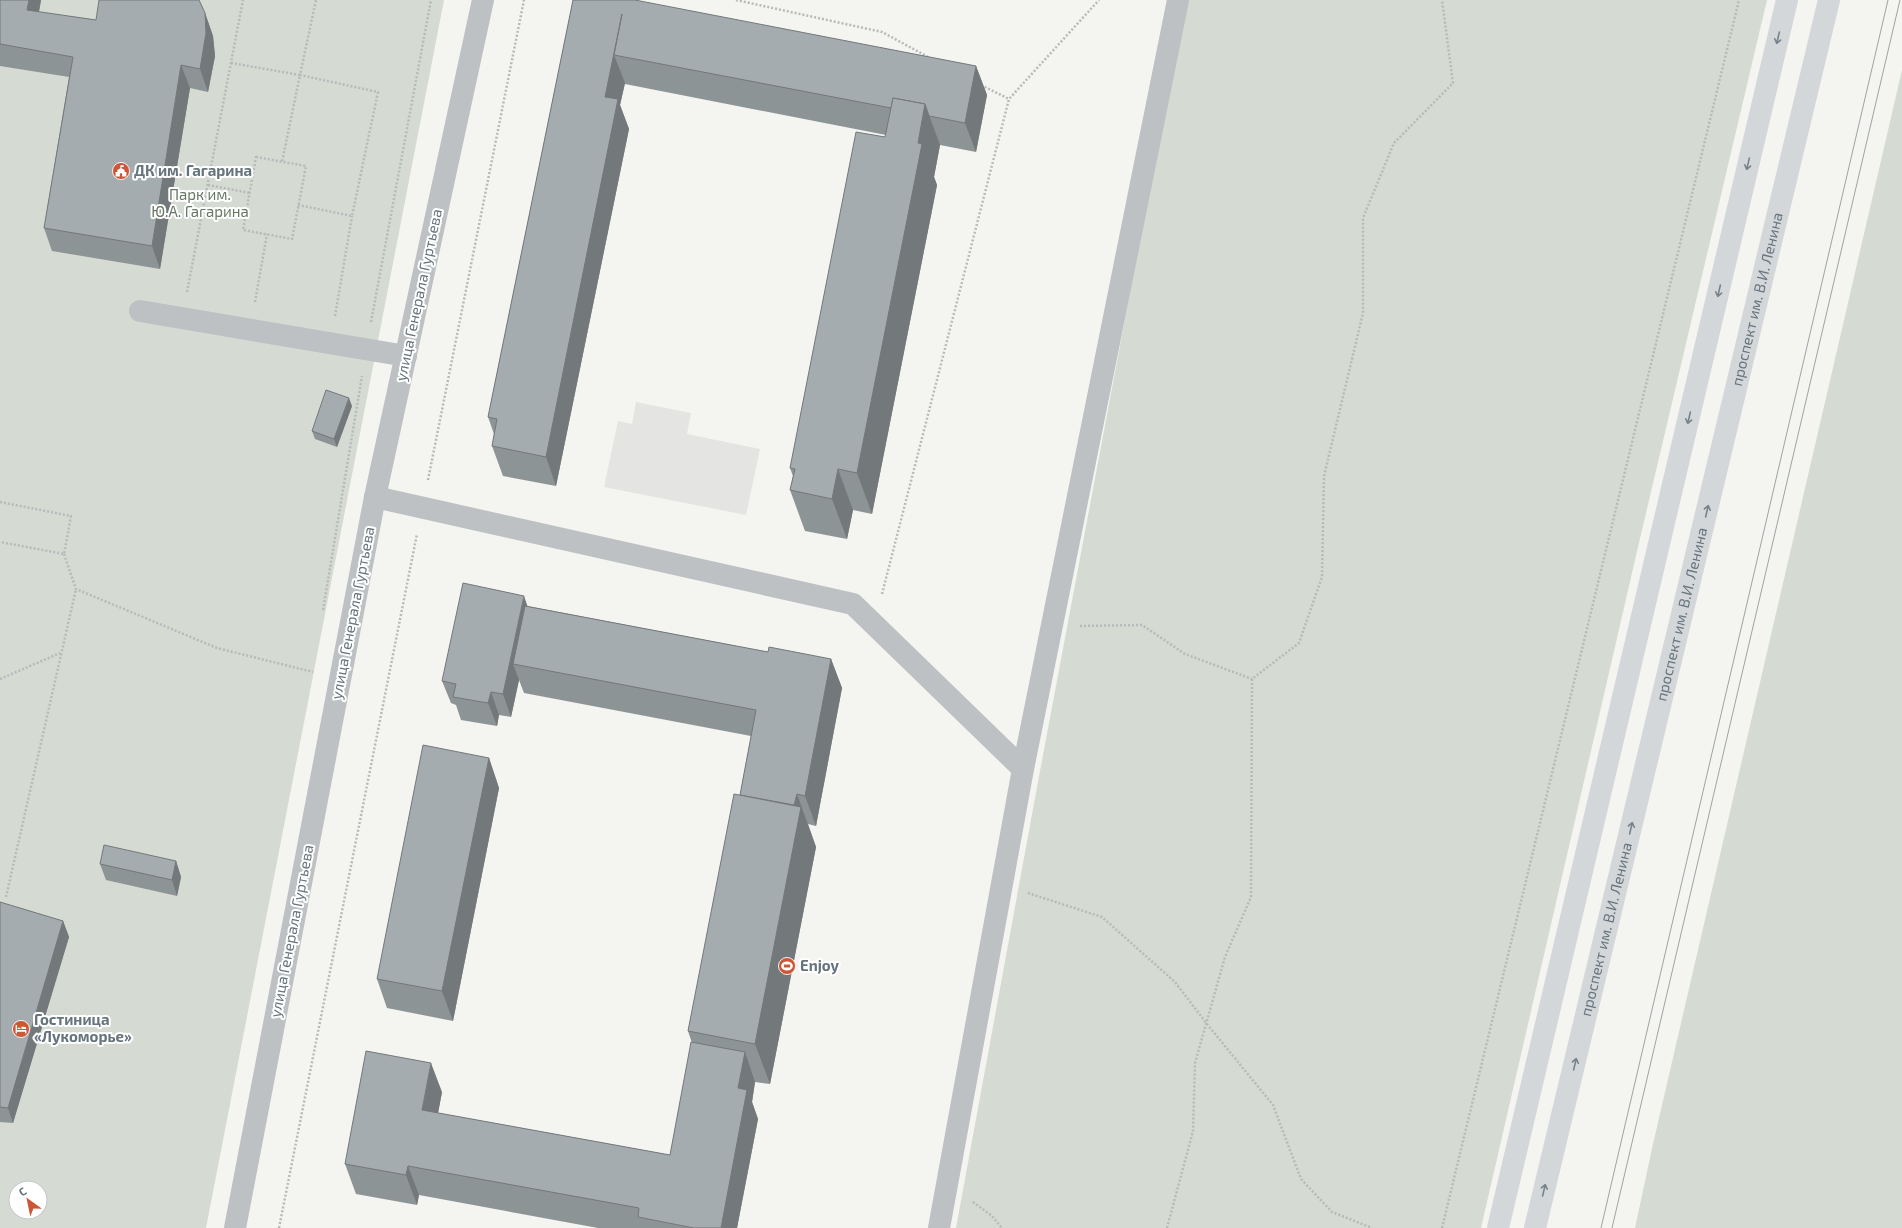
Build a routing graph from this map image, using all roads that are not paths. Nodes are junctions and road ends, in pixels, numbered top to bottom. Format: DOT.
graph roads {
  1 [pos="483,0"];
  2 [pos="1178,0"];
  3 [pos="1787,0"];
  4 [pos="1829,0"];
  5 [pos="140,311"];
  6 [pos="406,356"];
  7 [pos="375,497"];
  8 [pos="1023,769"];
  9 [pos="235,1228"];
  10 [pos="939,1228"];
  11 [pos="1498,1228"];
  12 [pos="1535,1228"];
  1 -- 6 [label="street, улица Генерала Гуртьева"];
  2 -- 8 [label="street"];
  3 -- 11 [label="main road, one-way"];
  12 -- 4 [label="main road, проспект им. В.И. Ленина, one-way"];
  5 -- 6 [label="street"];
  6 -- 7 [label="street, улица Генерала Гуртьева"];
  7 -- 8 [label="street"];
  7 -- 9 [label="street, улица Генерала Гуртьева"];
  8 -- 10 [label="street"];
}
